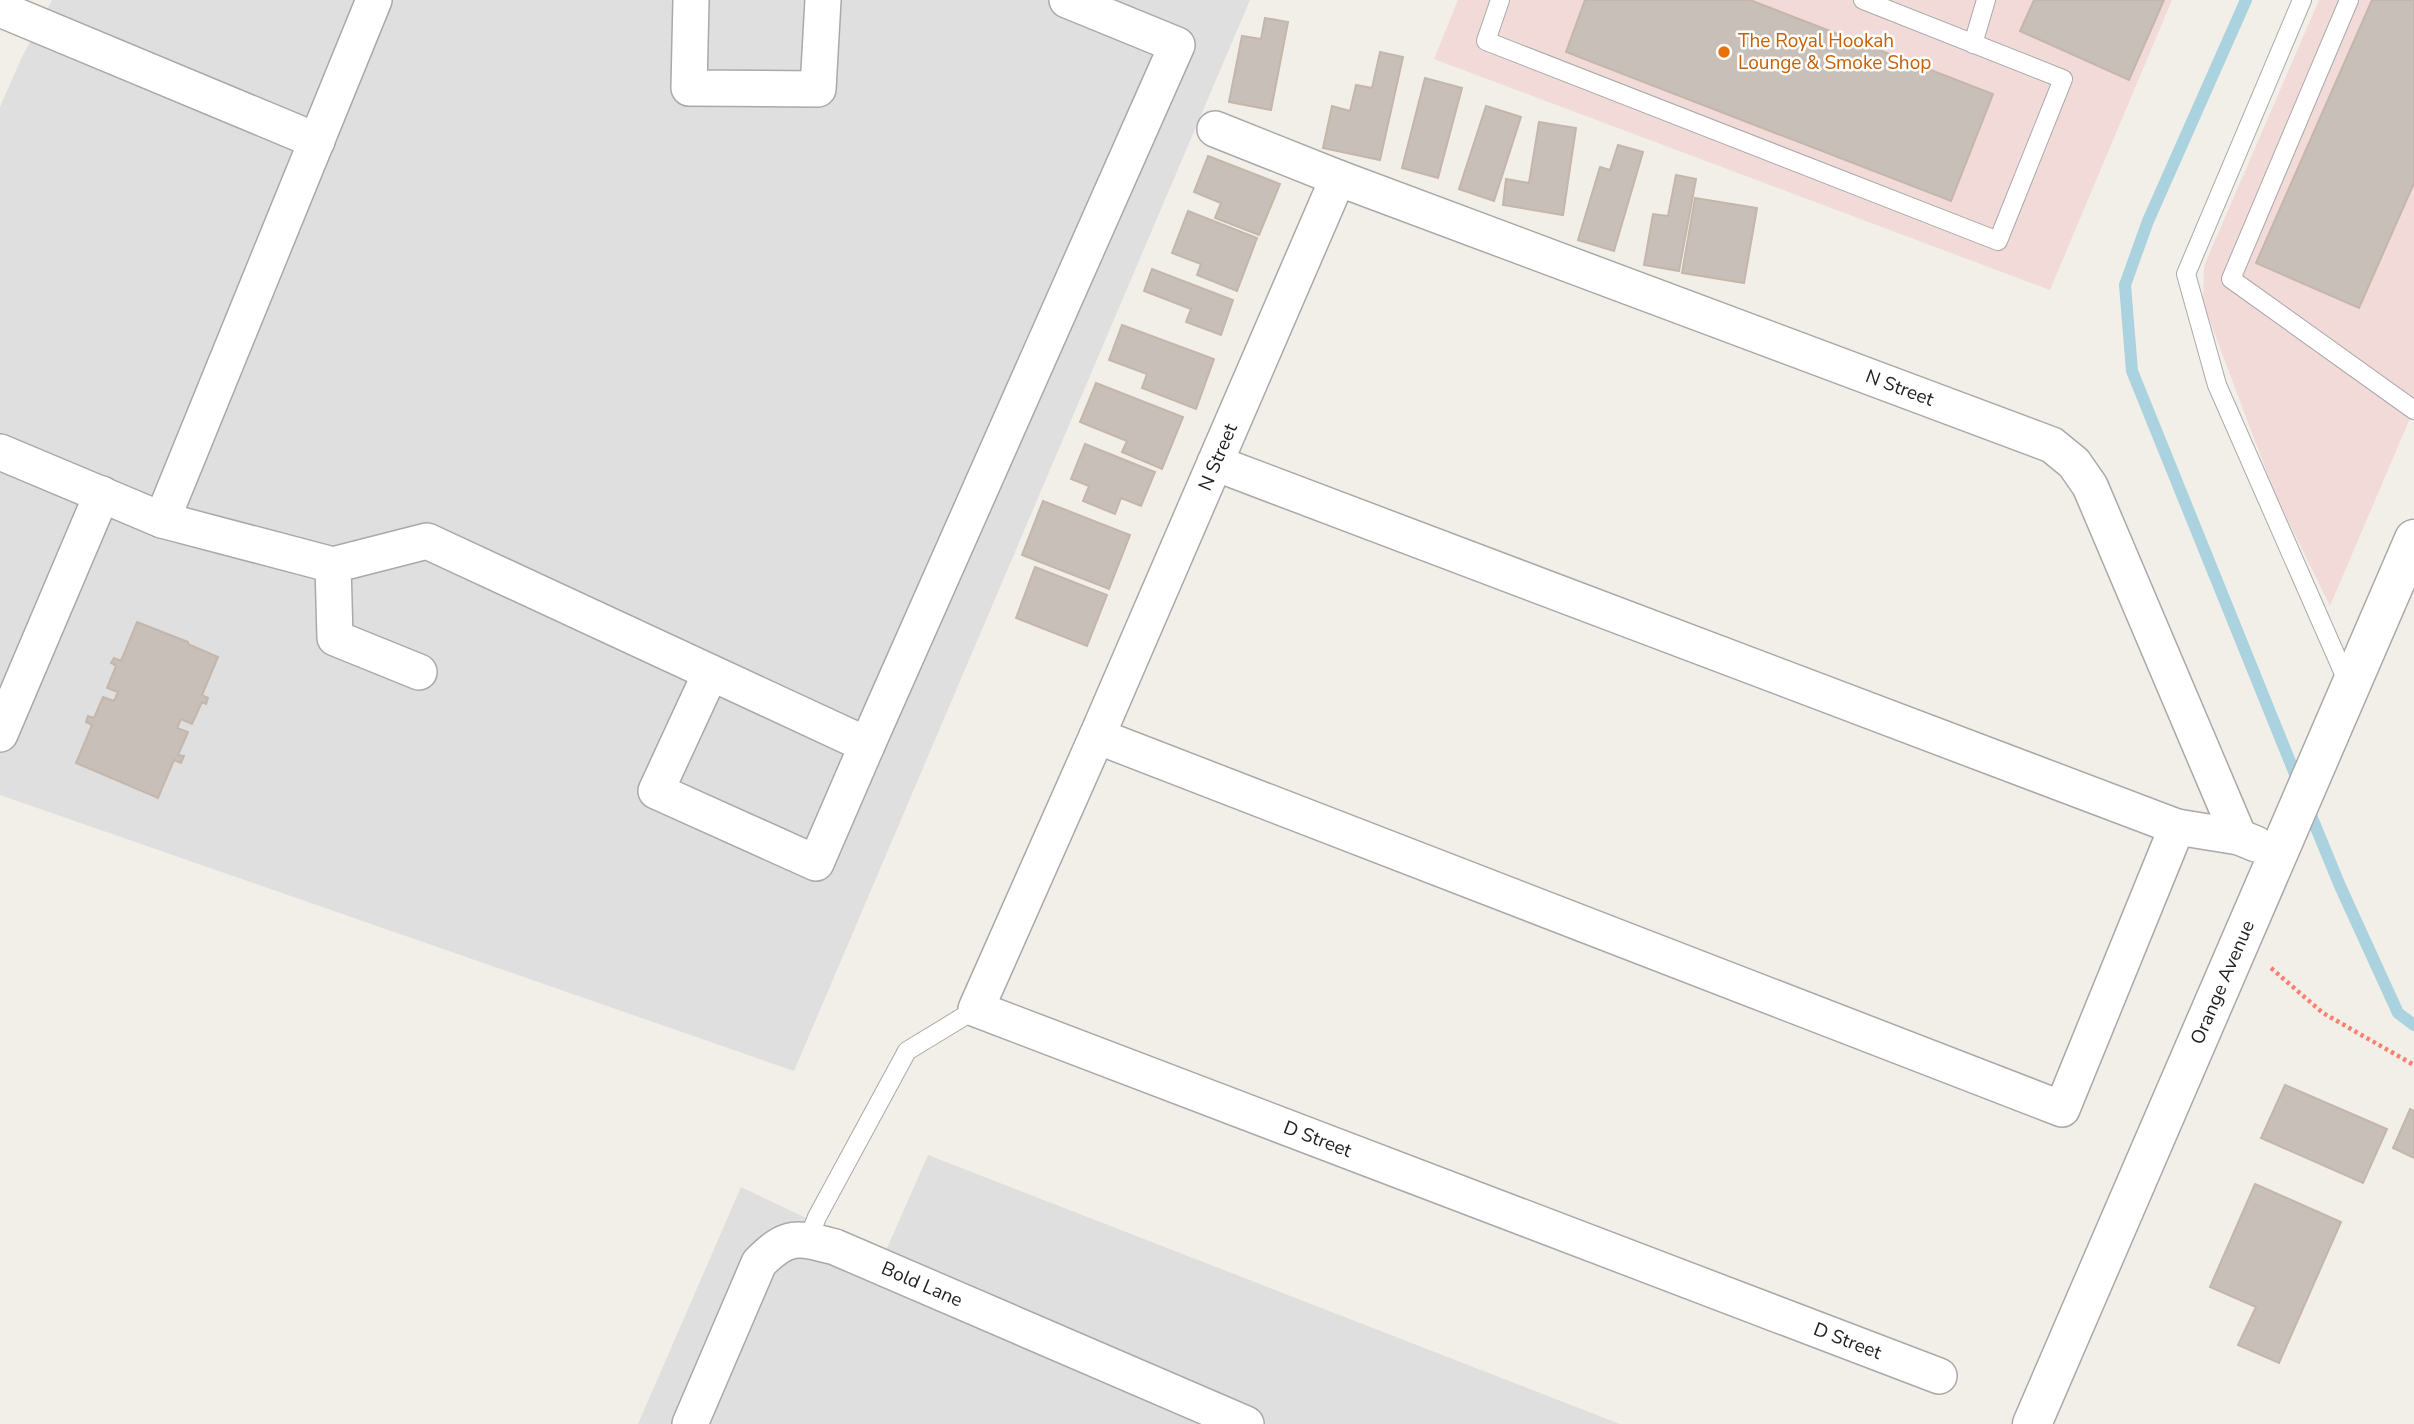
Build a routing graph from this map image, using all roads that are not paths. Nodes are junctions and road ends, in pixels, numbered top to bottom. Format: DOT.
graph roads {
  1 [pos="3,0"];
  2 [pos="374,0"];
  3 [pos="691,0"];
  4 [pos="823,0"];
  5 [pos="1067,0"];
  6 [pos="1500,0"];
  7 [pos="1863,0"];
  8 [pos="1986,0"];
  9 [pos="2302,0"];
  10 [pos="2349,0"];
  11 [pos="0,8"];
  12 [pos="1973,44"];
  13 [pos="1215,129"];
  14 [pos="317,141"];
  15 [pos="1338,178"];
  16 [pos="2414,410"];
  17 [pos="0,452"];
  18 [pos="1215,463"];
  19 [pos="102,494"];
  20 [pos="162,520"];
  21 [pos="2414,539"];
  22 [pos="332,565"];
  23 [pos="419,672"];
  24 [pos="710,674"];
  25 [pos="2343,705"];
  26 [pos="0,734"];
  27 [pos="1097,736"];
  28 [pos="867,745"];
  29 [pos="2178,827"];
  30 [pos="2239,837"];
  31 [pos="2284,839"];
  32 [pos="976,1009"];
  33 [pos="808,1240"];
  34 [pos="1939,1376"];
  35 [pos="690,1424"];
  36 [pos="1246,1424"];
  37 [pos="2032,1424"];
  1 -- 11 [label="street"];
  2 -- 14 [label="street"];
  3 -- 4 [label="street"];
  5 -- 28 [label="street"];
  6 -- 12 [label="lane"];
  7 -- 12 [label="lane"];
  8 -- 12 [label="lane"];
  9 -- 25 [label="lane"];
  10 -- 16 [label="lane"];
  11 -- 14 [label="street"];
  13 -- 15 [label="street, N Street"];
  14 -- 20 [label="street"];
  15 -- 18 [label="street, N Street"];
  15 -- 30 [label="street, N Street"];
  17 -- 19 [label="street"];
  18 -- 27 [label="street, N Street"];
  18 -- 29 [label="street"];
  19 -- 20 [label="street"];
  19 -- 26 [label="street"];
  20 -- 22 [label="street"];
  21 -- 25 [label="street, Orange Avenue"];
  22 -- 23 [label="street"];
  22 -- 24 [label="street"];
  24 -- 28 [label="street"];
  24 -- 28 [label="street"];
  25 -- 31 [label="street, Orange Avenue"];
  27 -- 29 [label="street"];
  27 -- 32 [label="street"];
  29 -- 30 [label="street"];
  30 -- 31 [label="street"];
  31 -- 37 [label="street, Orange Avenue"];
  32 -- 33 [label="lane"];
  32 -- 34 [label="street, D Street"];
  33 -- 35 [label="street, Bold Lane"];
  33 -- 36 [label="street, Bold Lane"];
}
